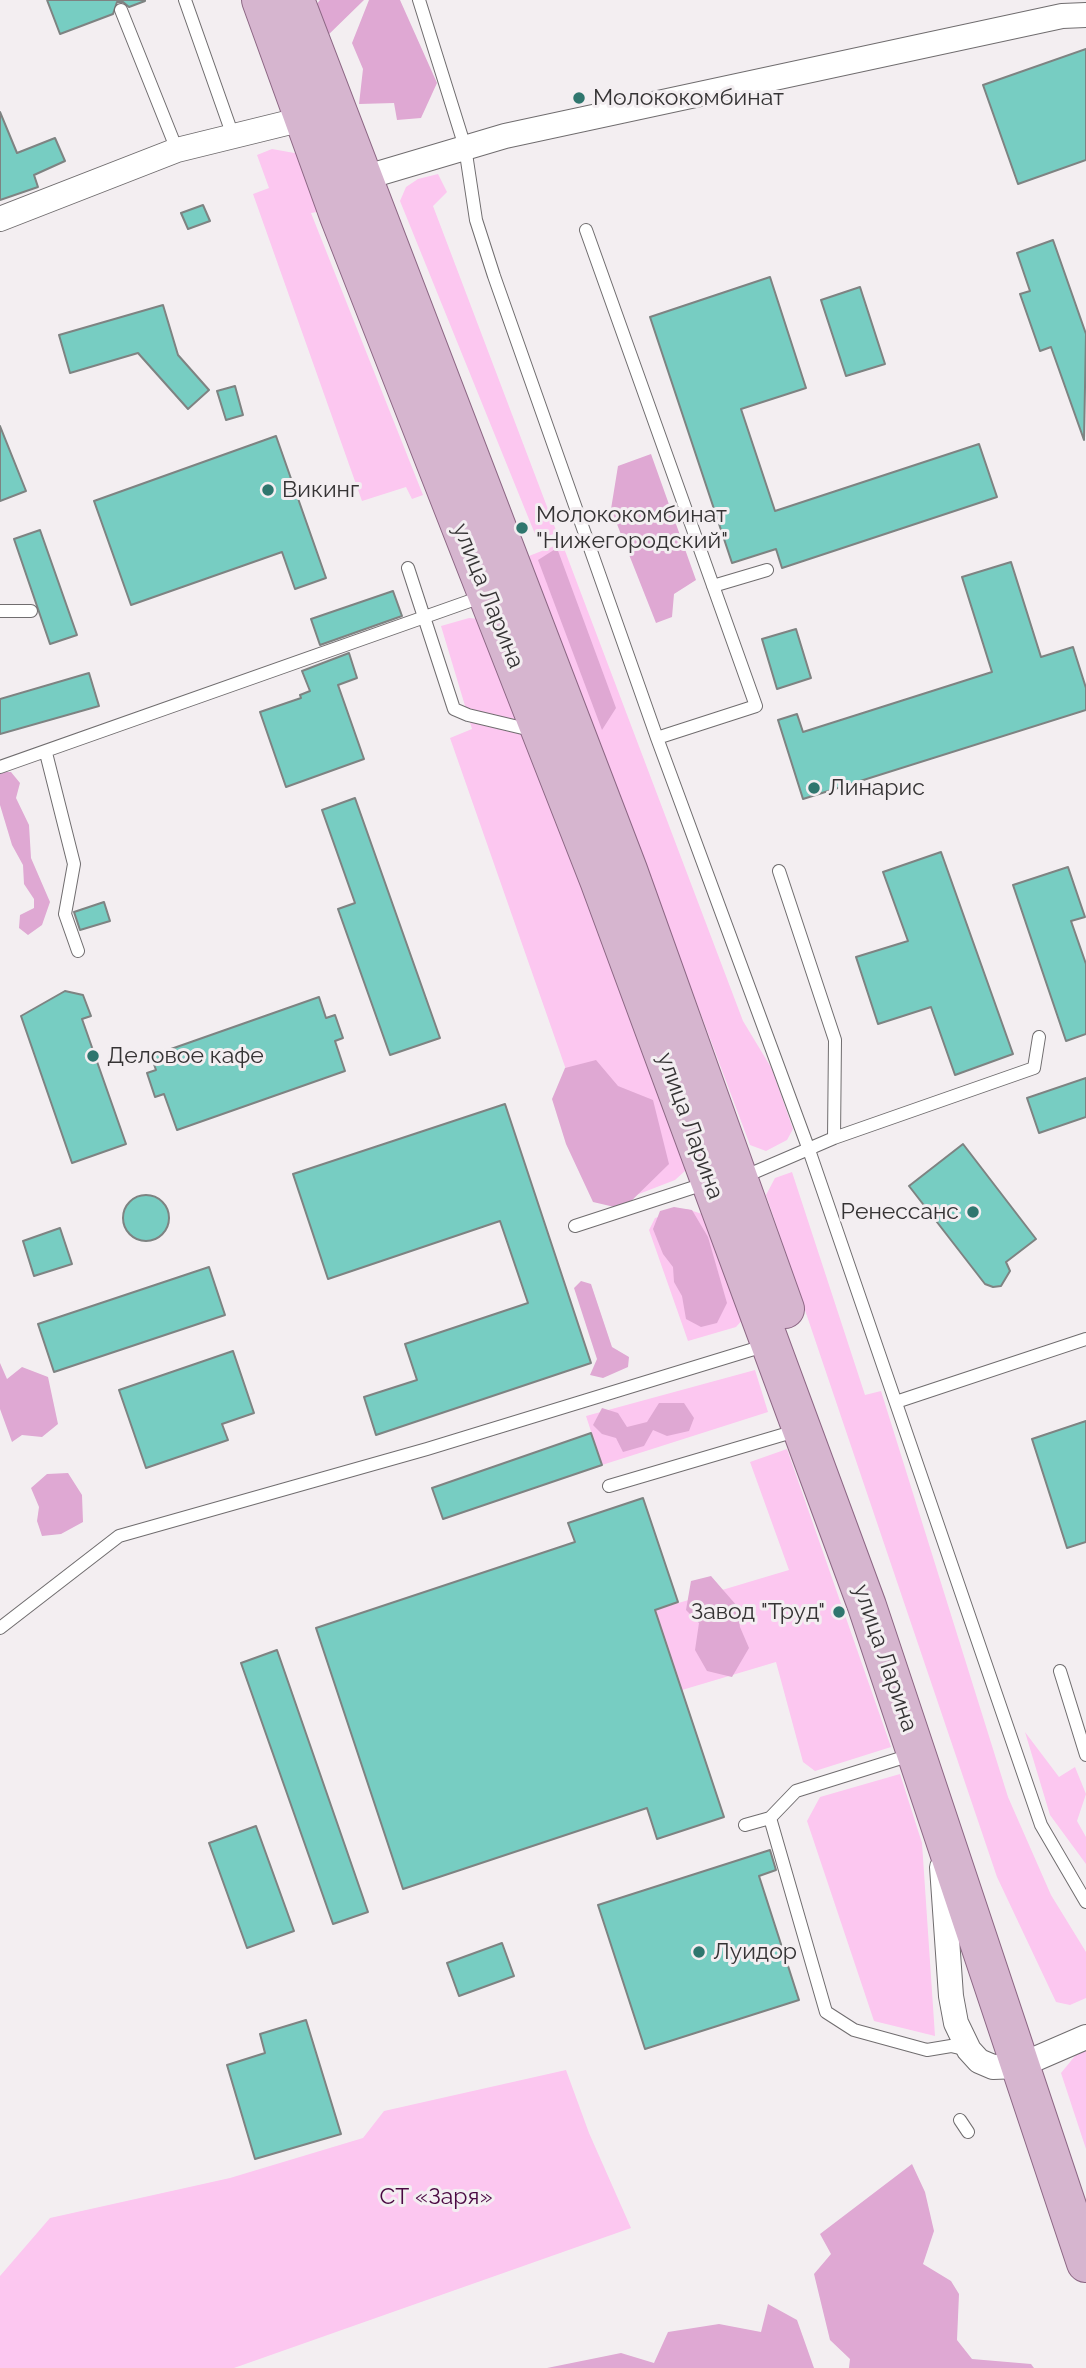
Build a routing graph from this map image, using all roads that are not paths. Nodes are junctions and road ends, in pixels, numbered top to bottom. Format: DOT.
graph roads {
  1 [pos="186,0"];
  2 [pos="261,0"];
  3 [pos="295,0"];
  4 [pos="419,0"];
  5 [pos="121,10"];
  6 [pos="1086,15"];
  7 [pos="303,119"];
  8 [pos="233,136"];
  9 [pos="465,147"];
  10 [pos="177,150"];
  11 [pos="346,183"];
  12 [pos="0,219"];
  13 [pos="586,230"];
  14 [pos="408,568"];
  15 [pos="767,570"];
  16 [pos="713,586"];
  17 [pos="488,595"];
  18 [pos="0,611"];
  19 [pos="31,611"];
  20 [pos="425,617"];
  21 [pos="541,733"];
  22 [pos="657,738"];
  23 [pos="46,753"];
  24 [pos="0,767"];
  25 [pos="779,871"];
  26 [pos="78,951"];
  27 [pos="1039,1037"];
  28 [pos="834,1138"];
  29 [pos="809,1150"];
  30 [pos="726,1180"];
  31 [pos="575,1226"];
  32 [pos="1086,1339"];
  33 [pos="771,1343"];
  34 [pos="896,1402"];
  35 [pos="802,1429"];
  36 [pos="609,1486"];
  37 [pos="0,1628"];
  38 [pos="1060,1671"];
  39 [pos="917,1753"];
  40 [pos="1086,1755"];
  41 [pos="938,1814"];
  42 [pos="770,1818"];
  43 [pos="745,1825"];
  44 [pos="1086,1902"];
  45 [pos="1086,2037"];
  46 [pos="969,2050"];
  47 [pos="1029,2063"];
  48 [pos="960,2120"];
  49 [pos="968,2132"];
  50 [pos="1086,2195"];
  51 [pos="1086,2263"];
  1 -- 8 [label="lane"];
  2 -- 7 [label="main road, улица Ларина"];
  3 -- 11 [label="main road, улица Ларина"];
  4 -- 9 [label="lane"];
  5 -- 10 [label="lane"];
  6 -- 9 [label="street"];
  7 -- 8 [label="street"];
  7 -- 11 [label="main road, улица Ларина"];
  8 -- 10 [label="street"];
  9 -- 11 [label="street"];
  9 -- 22 [label="lane"];
  10 -- 12 [label="street"];
  11 -- 17 [label="main road, улица Ларина"];
  11 -- 30 [label="main road, улица Ларина"];
  13 -- 16 [label="lane"];
  14 -- 20 [label="lane"];
  15 -- 16 [label="lane"];
  16 -- 22 [label="lane"];
  17 -- 20 [label="lane"];
  17 -- 21 [label="main road, улица Ларина"];
  18 -- 19 [label="lane"];
  20 -- 21 [label="lane"];
  20 -- 23 [label="lane"];
  21 -- 30 [label="main road, улица Ларина"];
  22 -- 29 [label="lane"];
  23 -- 24 [label="lane"];
  23 -- 26 [label="lane"];
  25 -- 28 [label="lane"];
  27 -- 28 [label="lane"];
  28 -- 29 [label="lane"];
  29 -- 30 [label="lane"];
  29 -- 34 [label="lane"];
  30 -- 31 [label="lane"];
  30 -- 33 [label="main road, улица Ларина"];
  30 -- 47 [label="main road, улица Ларина"];
  32 -- 34 [label="lane"];
  33 -- 35 [label="main road, улица Ларина"];
  33 -- 37 [label="lane"];
  34 -- 44 [label="lane"];
  35 -- 36 [label="lane"];
  35 -- 39 [label="main road, улица Ларина"];
  38 -- 40 [label="lane"];
  39 -- 41 [label="main road, улица Ларина"];
  39 -- 42 [label="lane"];
  41 -- 46 [label="street"];
  41 -- 47 [label="main road, улица Ларина"];
  42 -- 43 [label="lane"];
  42 -- 46 [label="lane"];
  45 -- 47 [label="street"];
  46 -- 47 [label="street"];
  47 -- 50 [label="main road, улица Ларина"];
  47 -- 51 [label="main road, улица Ларина"];
  48 -- 49 [label="lane"];
}
